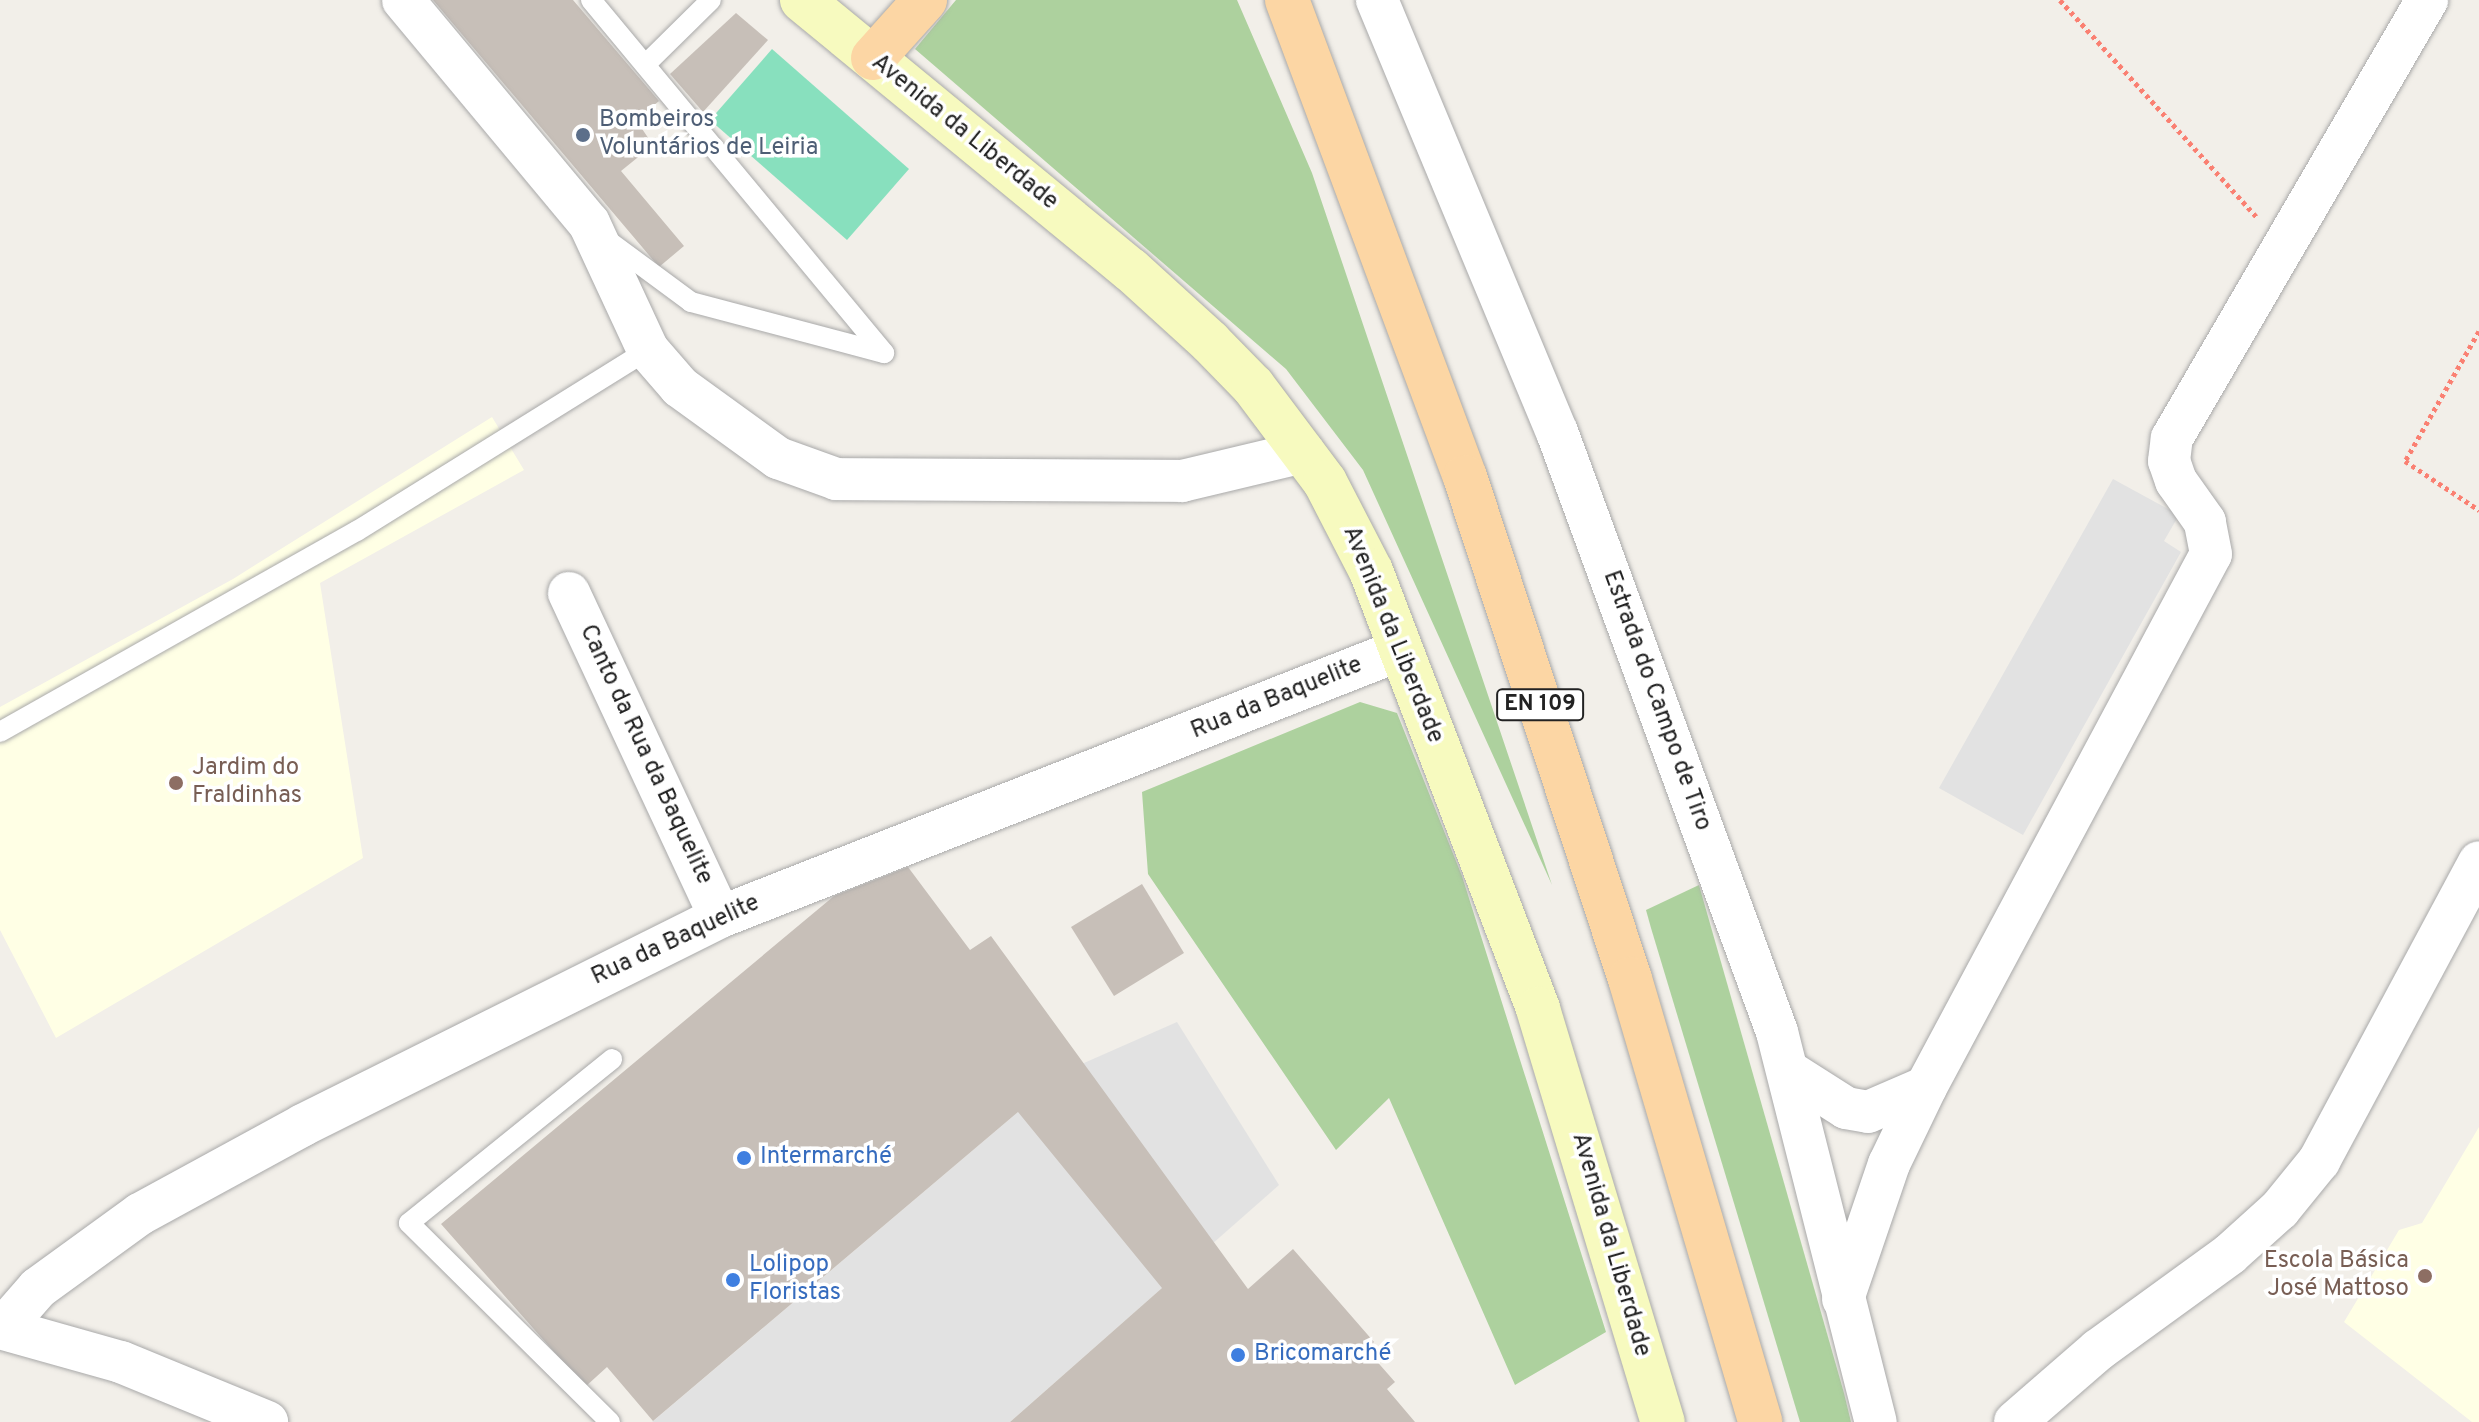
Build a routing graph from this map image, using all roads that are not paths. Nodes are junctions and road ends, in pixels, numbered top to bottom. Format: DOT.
graph roads {
  1 [pos="403,0"];
  2 [pos="591,0"];
  3 [pos="711,0"];
  4 [pos="802,0"];
  5 [pos="925,0"];
  6 [pos="1287,0"];
  7 [pos="1377,0"];
  8 [pos="2427,0"];
  9 [pos="873,58"];
  10 [pos="646,64"];
  11 [pos="589,223"];
  12 [pos="648,350"];
  13 [pos="1304,452"];
  14 [pos="569,593"];
  15 [pos="1400,650"];
  16 [pos="0,732"];
  17 [pos="2479,862"];
  18 [pos="720,917"];
  19 [pos="612,1059"];
  20 [pos="1788,1071"];
  21 [pos="1926,1087"];
  22 [pos="1843,1299"];
  23 [pos="1,1328"];
  24 [pos="267,1422"];
  25 [pos="610,1422"];
  26 [pos="1663,1422"];
  27 [pos="1760,1422"];
  28 [pos="1876,1422"];
  29 [pos="2015,1422"];
  1 -- 11 [label="street"];
  2 -- 10 [label="lane"];
  3 -- 10 [label="lane"];
  4 -- 9 [label="street, Avenida da Liberdade"];
  5 -- 9 [label="main road"];
  6 -- 27 [label="main road, EN 109"];
  7 -- 20 [label="street, Estrada do Campo de Tiro"];
  8 -- 21 [label="street"];
  9 -- 13 [label="street, Avenida da Liberdade"];
  10 -- 11 [label="lane"];
  11 -- 12 [label="street"];
  12 -- 13 [label="street"];
  12 -- 16 [label="lane"];
  13 -- 15 [label="street, Avenida da Liberdade"];
  14 -- 18 [label="street, Canto da Rua da Baquelite"];
  15 -- 18 [label="street, Rua da Baquelite"];
  15 -- 26 [label="street, Avenida da Liberdade"];
  17 -- 29 [label="street"];
  18 -- 23 [label="street, Rua da Baquelite"];
  19 -- 25 [label="lane"];
  20 -- 21 [label="street"];
  20 -- 22 [label="street, Estrada do Campo de Tiro"];
  21 -- 22 [label="street"];
  22 -- 28 [label="street, Estrada do Campo de Tiro"];
  23 -- 24 [label="street"];
}
